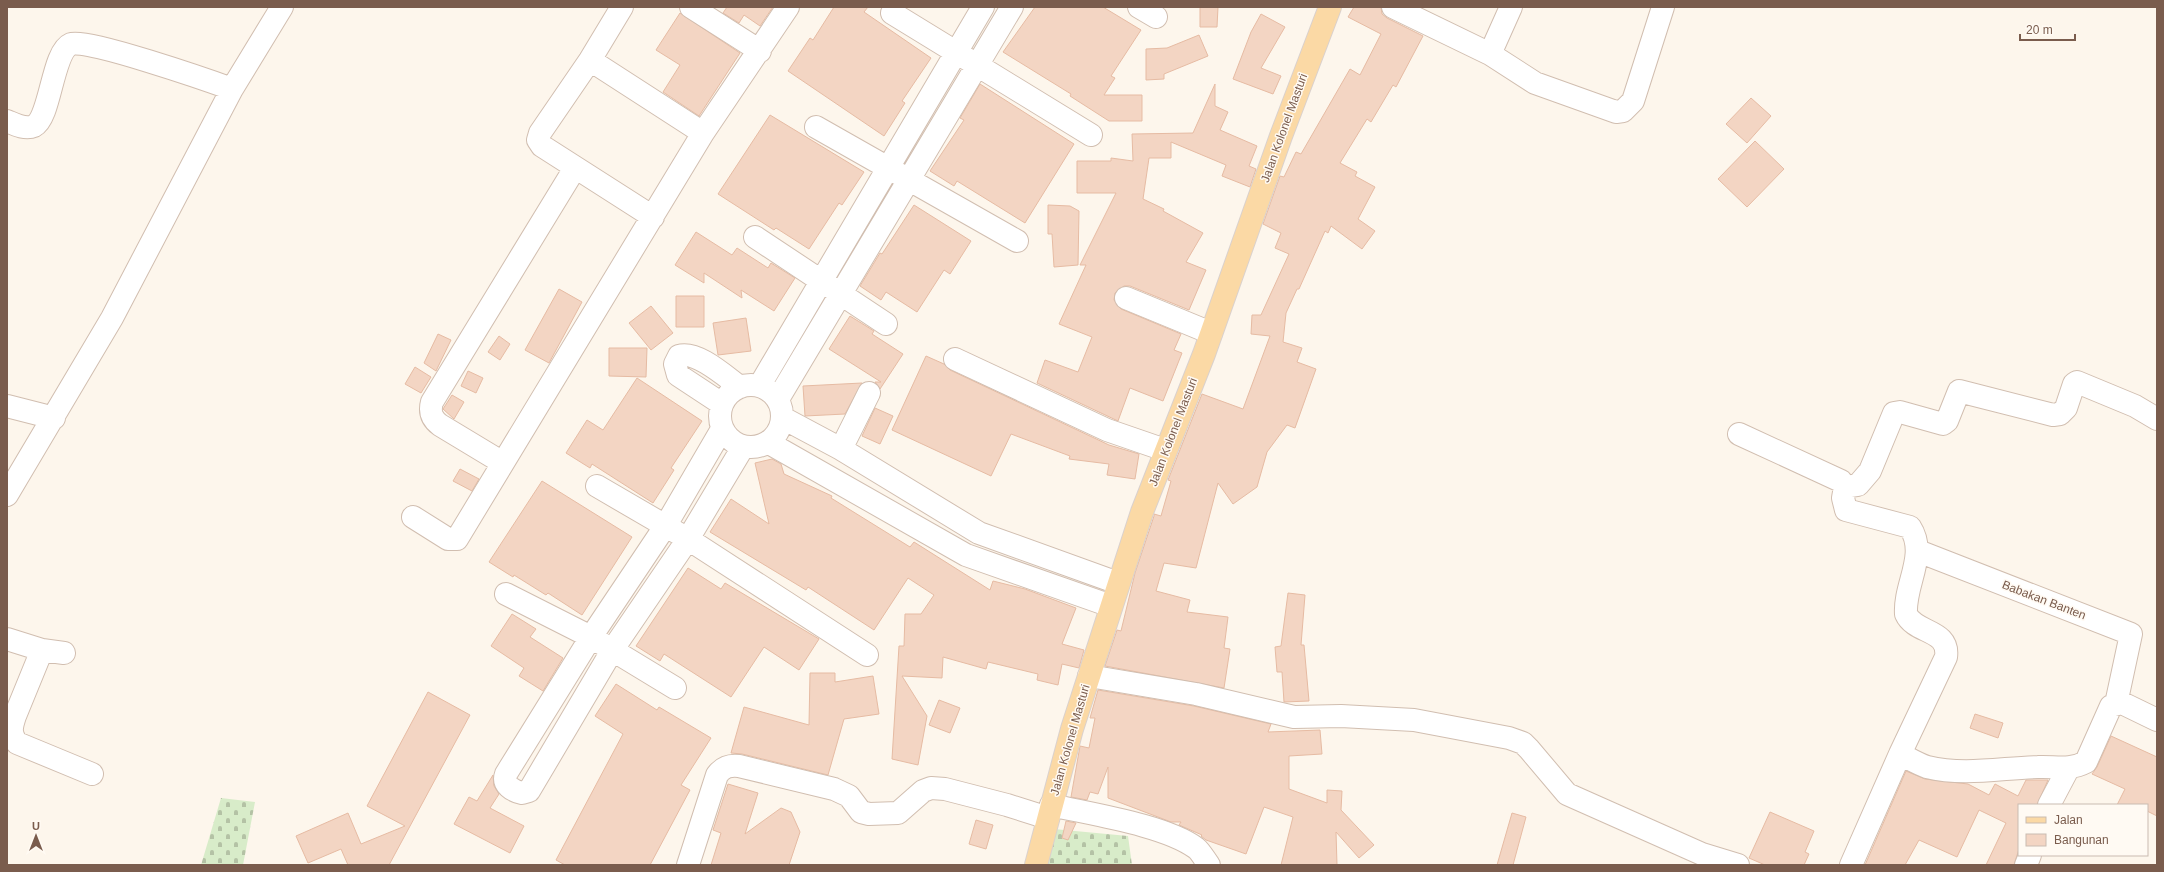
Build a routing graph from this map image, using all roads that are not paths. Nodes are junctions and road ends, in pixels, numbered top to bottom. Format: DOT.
graph roads {
  1 [pos="282,7"];
  2 [pos="622,7"];
  3 [pos="691,7"];
  4 [pos="788,7"];
  5 [pos="983,7"];
  6 [pos="1012,7"];
  7 [pos="1330,7"];
  8 [pos="1393,7"];
  9 [pos="1511,7"];
  10 [pos="1663,7"];
  11 [pos="892,13"];
  12 [pos="760,51"];
  13 [pos="1490,54"];
  14 [pos="590,60"];
  15 [pos="951,61"];
  16 [pos="978,65"];
  17 [pos="966,84"];
  18 [pos="232,89"];
  19 [pos="7,121"];
  20 [pos="816,127"];
  21 [pos="703,133"];
  22 [pos="1091,135"];
  23 [pos="574,168"];
  24 [pos="883,177"];
  25 [pos="909,180"];
  26 [pos="898,199"];
  27 [pos="653,217"];
  28 [pos="755,237"];
  29 [pos="1017,241"];
  30 [pos="816,290"];
  31 [pos="1126,298"];
  32 [pos="836,303"];
  33 [pos="886,324"];
  34 [pos="1211,333"];
  35 [pos="955,359"];
  36 [pos="750,386"];
  37 [pos="870,392"];
  38 [pos="722,404"];
  39 [pos="7,406"];
  40 [pos="780,408"];
  41 [pos="54,418"];
  42 [pos="2157,419"];
  43 [pos="722,429"];
  44 [pos="1739,434"];
  45 [pos="769,443"];
  46 [pos="743,447"];
  47 [pos="841,449"];
  48 [pos="1165,450"];
  49 [pos="503,463"];
  50 [pos="894,481"];
  51 [pos="596,486"];
  52 [pos="1845,487"];
  53 [pos="7,494"];
  54 [pos="882,507"];
  55 [pos="412,517"];
  56 [pos="662,532"];
  57 [pos="683,545"];
  58 [pos="1918,551"];
  59 [pos="1118,583"];
  60 [pos="506,594"];
  61 [pos="1111,606"];
  62 [pos="591,637"];
  63 [pos="7,639"];
  64 [pos="612,649"];
  65 [pos="42,650"];
  66 [pos="64,653"];
  67 [pos="867,655"];
  68 [pos="1089,676"];
  69 [pos="675,688"];
  70 [pos="2116,704"];
  71 [pos="2157,720"];
  72 [pos="1900,754"];
  73 [pos="2068,768"];
  74 [pos="92,774"];
  75 [pos="2050,804"];
  76 [pos="1050,812"];
  77 [pos="688,865"];
  78 [pos="1036,865"];
  79 [pos="1209,865"];
  80 [pos="1738,865"];
  81 [pos="1851,865"];
  1 -- 18 [label="street"];
  2 -- 14 [label="street"];
  3 -- 12 [label="street"];
  4 -- 12 [label="street"];
  5 -- 15 [label="street"];
  6 -- 16 [label="street"];
  7 -- 34 [label="main road, Jalan Kolonel Masturi"];
  8 -- 13 [label="street"];
  9 -- 13 [label="street"];
  10 -- 13 [label="street"];
  11 -- 15 [label="street"];
  12 -- 21 [label="street"];
  14 -- 21 [label="street"];
  14 -- 23 [label="street"];
  15 -- 16 [label="street"];
  15 -- 17 [label="street"];
  15 -- 24 [label="street"];
  16 -- 17 [label="street"];
  16 -- 22 [label="street"];
  17 -- 25 [label="street"];
  18 -- 19 [label="street"];
  18 -- 41 [label="street"];
  20 -- 24 [label="street"];
  21 -- 27 [label="street"];
  23 -- 27 [label="street"];
  23 -- 49 [label="street"];
  24 -- 25 [label="street"];
  24 -- 26 [label="street"];
  24 -- 30 [label="street"];
  25 -- 26 [label="street"];
  25 -- 29 [label="street"];
  26 -- 32 [label="street"];
  27 -- 49 [label="street"];
  28 -- 30 [label="street"];
  30 -- 32 [label="street"];
  30 -- 36 [label="street"];
  31 -- 34 [label="street"];
  32 -- 33 [label="street"];
  32 -- 40 [label="street"];
  34 -- 48 [label="main road, Jalan Kolonel Masturi"];
  35 -- 48 [label="street"];
  36 -- 38 [label="street"];
  36 -- 38 [label="street"];
  36 -- 40 [label="street"];
  37 -- 47 [label="street"];
  38 -- 43 [label="street"];
  39 -- 41 [label="street"];
  40 -- 45 [label="street"];
  40 -- 47 [label="street"];
  41 -- 53 [label="street"];
  42 -- 52 [label="street"];
  43 -- 46 [label="street"];
  43 -- 56 [label="street"];
  44 -- 52 [label="street"];
  45 -- 46 [label="street"];
  45 -- 54 [label="street"];
  46 -- 57 [label="street"];
  47 -- 50 [label="street"];
  48 -- 59 [label="main road, Jalan Kolonel Masturi"];
  49 -- 55 [label="street"];
  50 -- 54 [label="street"];
  50 -- 59 [label="street"];
  51 -- 56 [label="street"];
  52 -- 58 [label="street"];
  54 -- 61 [label="street"];
  56 -- 57 [label="street"];
  56 -- 62 [label="street"];
  57 -- 64 [label="street"];
  57 -- 67 [label="street"];
  58 -- 70 [label="street, Babakan Banten"];
  58 -- 72 [label="street"];
  59 -- 61 [label="main road, Jalan Kolonel Masturi"];
  60 -- 62 [label="street"];
  61 -- 68 [label="main road, Jalan Kolonel Masturi"];
  62 -- 64 [label="street"];
  62 -- 64 [label="street"];
  63 -- 65 [label="street"];
  64 -- 69 [label="street"];
  65 -- 66 [label="street"];
  65 -- 74 [label="street"];
  68 -- 76 [label="main road, Jalan Kolonel Masturi"];
  68 -- 80 [label="street"];
  70 -- 71 [label="street"];
  70 -- 73 [label="street"];
  72 -- 73 [label="street"];
  72 -- 81 [label="street"];
  73 -- 75 [label="street"];
  76 -- 77 [label="street"];
  76 -- 78 [label="main road, Jalan Kolonel Masturi"];
  76 -- 79 [label="street"];
}
